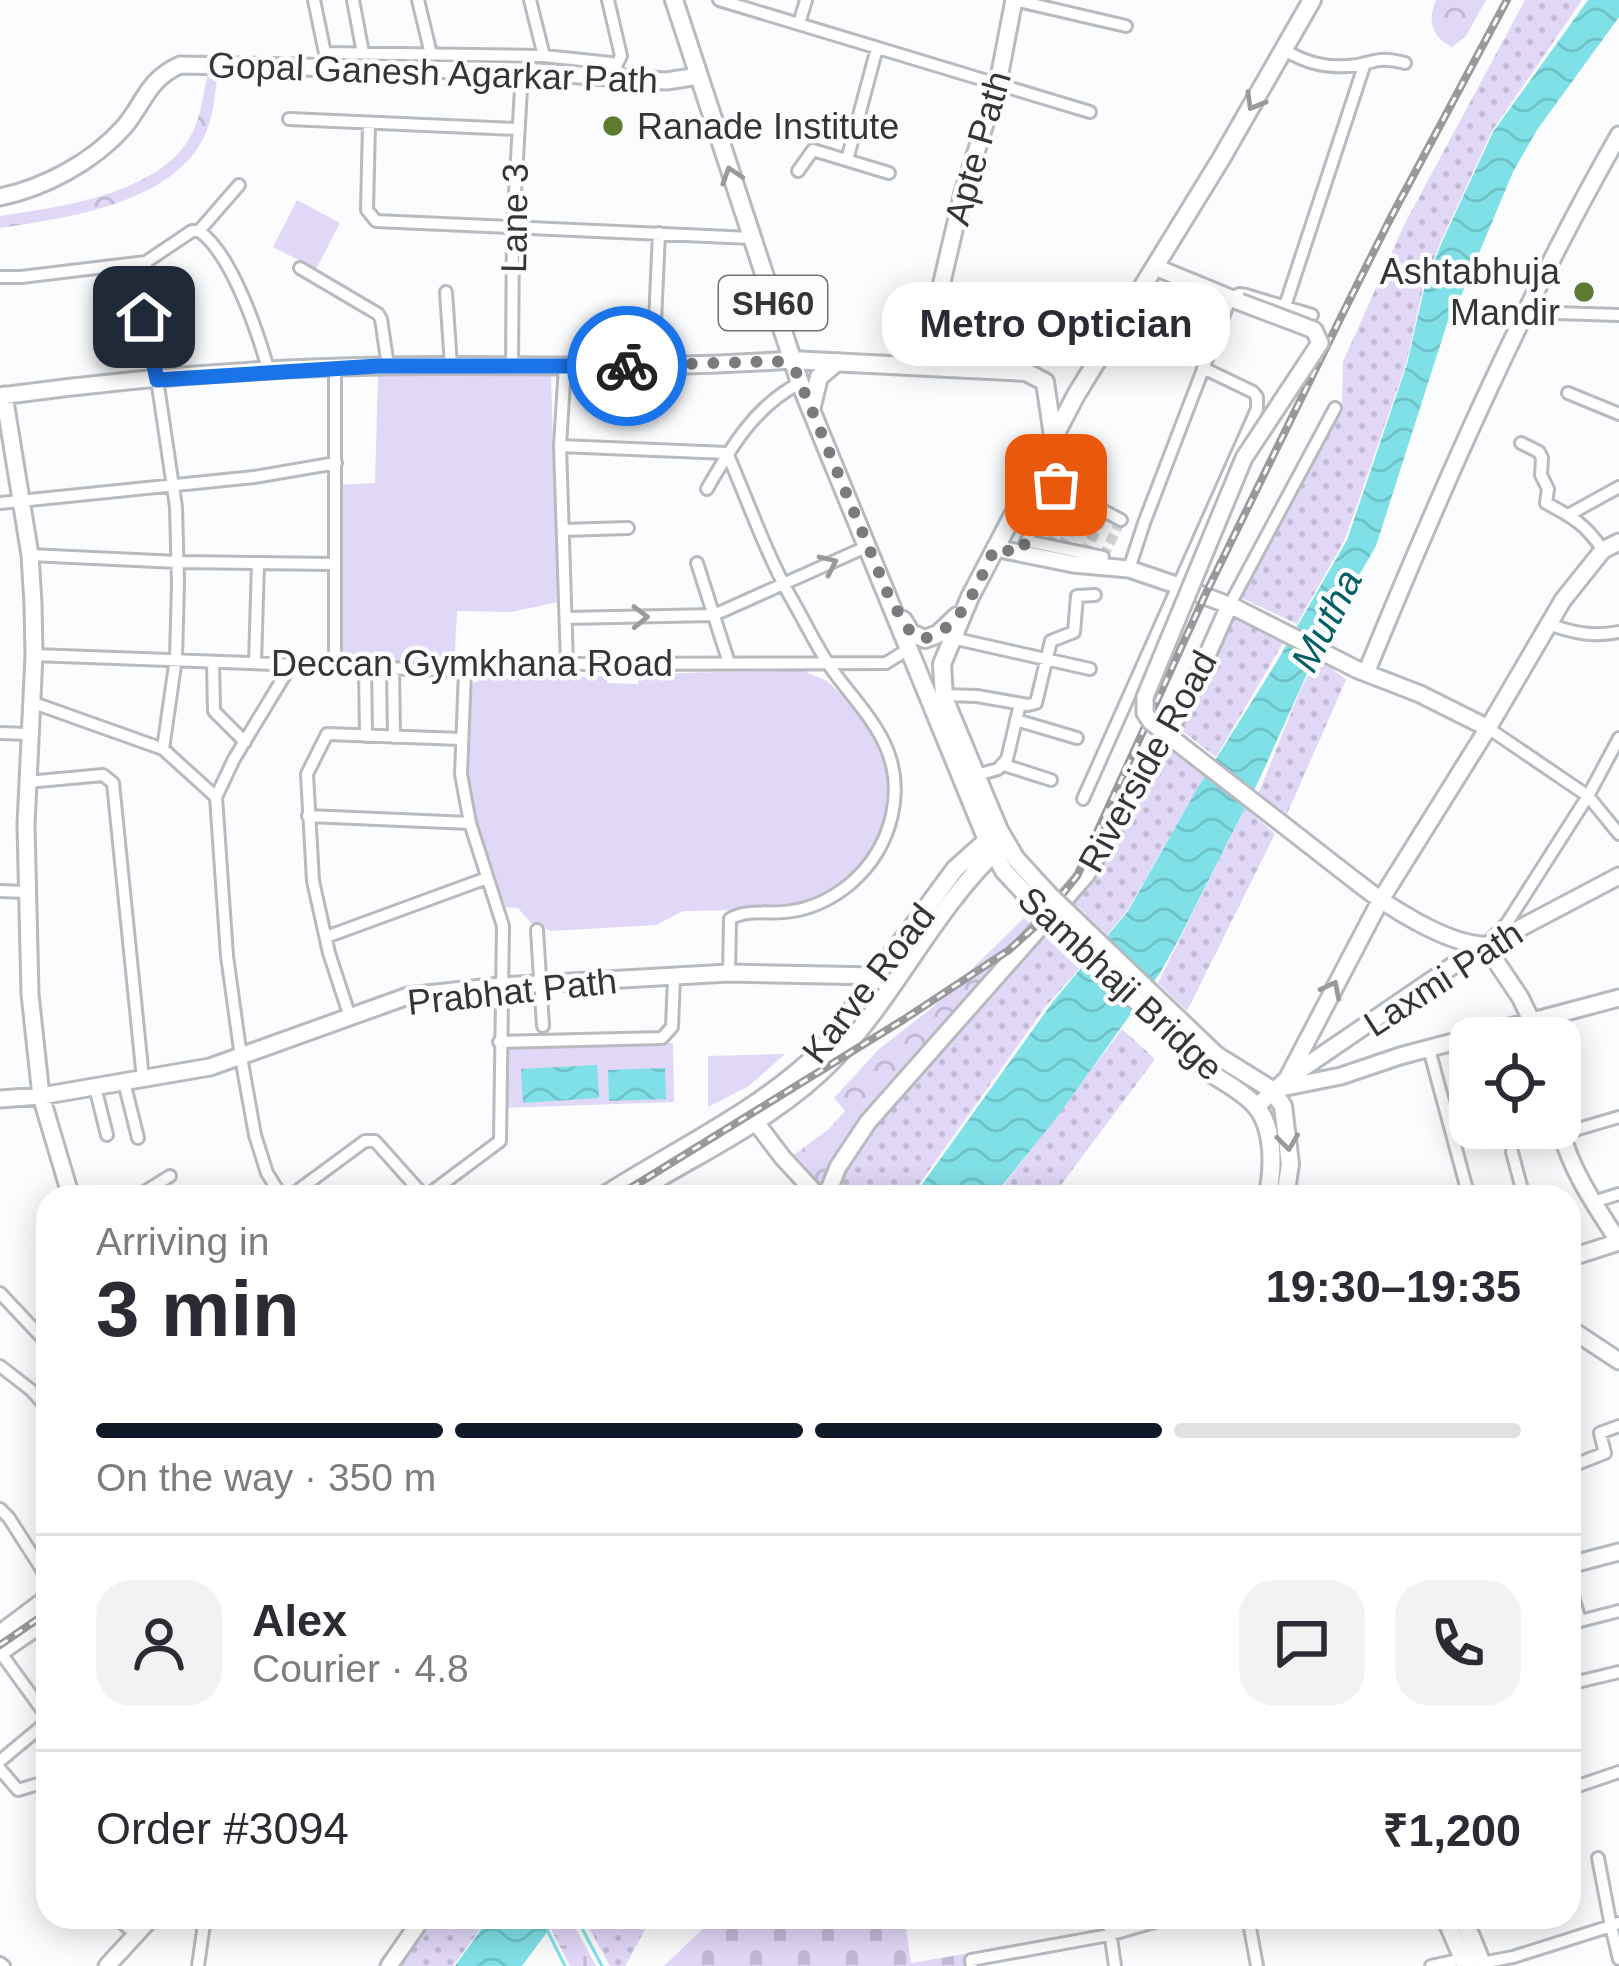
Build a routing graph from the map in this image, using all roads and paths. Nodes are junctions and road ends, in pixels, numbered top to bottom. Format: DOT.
graph roads {
  1 [pos="314,0"];
  2 [pos="353,0"];
  3 [pos="418,0"];
  4 [pos="530,0"];
  5 [pos="608,0"];
  6 [pos="674,0"];
  7 [pos="719,0"];
  8 [pos="806,0"];
  9 [pos="1014,0"];
  10 [pos="1312,0"];
  11 [pos="799,24"];
  12 [pos="1126,26"];
  13 [pos="877,48"];
  14 [pos="1284,50"];
  15 [pos="363,53"];
  16 [pos="431,54"];
  17 [pos="544,56"];
  18 [pos="1365,63"];
  19 [pos="1405,63"];
  20 [pos="522,70"];
  21 [pos="616,72"];
  22 [pos="699,76"];
  23 [pos="998,83"];
  24 [pos="1090,112"];
  25 [pos="289,119"];
  26 [pos="369,124"];
  27 [pos="517,128"];
  28 [pos="1619,135"];
  29 [pos="847,160"];
  30 [pos="797,171"];
  31 [pos="889,172"];
  32 [pos="239,185"];
  33 [pos="0,197"];
  34 [pos="513,228"];
  35 [pos="199,231"];
  36 [pos="658,233"];
  37 [pos="752,238"];
  38 [pos="146,262"];
  39 [pos="1155,267"];
  40 [pos="300,268"];
  41 [pos="0,277"];
  42 [pos="446,292"];
  43 [pos="1235,300"];
  44 [pos="1286,306"];
  45 [pos="1526,312"];
  46 [pos="1312,315"];
  47 [pos="1619,315"];
  48 [pos="837,362"];
  49 [pos="388,366"];
  50 [pos="451,366"];
  51 [pos="512,366"];
  52 [pos="565,366"];
  53 [pos="653,366"];
  54 [pos="932,367"];
  55 [pos="335,368"];
  56 [pos="1203,368"];
  57 [pos="791,369"];
  58 [pos="269,372"];
  59 [pos="157,380"];
  60 [pos="1568,393"];
  61 [pos="2,396"];
  62 [pos="1335,408"];
  63 [pos="811,411"];
  64 [pos="1619,414"];
  65 [pos="1053,439"];
  66 [pos="1521,443"];
  67 [pos="560,446"];
  68 [pos="728,453"];
  69 [pos="335,463"];
  70 [pos="1034,474"];
  71 [pos="1056,485"];
  72 [pos="172,487"];
  73 [pos="1619,488"];
  74 [pos="707,489"];
  75 [pos="22,499"];
  76 [pos="0,503"];
  77 [pos="1570,514"];
  78 [pos="1120,520"];
  79 [pos="628,528"];
  80 [pos="562,530"];
  81 [pos="1611,546"];
  82 [pos="866,547"];
  83 [pos="1024,547"];
  84 [pos="995,548"];
  85 [pos="30,555"];
  86 [pos="1103,557"];
  87 [pos="178,562"];
  88 [pos="258,563"];
  89 [pos="697,563"];
  90 [pos="335,565"];
  91 [pos="1129,569"];
  92 [pos="784,585"];
  93 [pos="1179,586"];
  94 [pos="1095,595"];
  95 [pos="890,599"];
  96 [pos="1233,607"];
  97 [pos="963,610"];
  98 [pos="714,615"];
  99 [pos="566,618"];
  100 [pos="1548,624"];
  101 [pos="1619,632"];
  102 [pos="950,641"];
  103 [pos="907,650"];
  104 [pos="34,655"];
  105 [pos="176,658"];
  106 [pos="1047,658"];
  107 [pos="213,662"];
  108 [pos="255,663"];
  109 [pos="729,663"];
  110 [pos="567,664"];
  111 [pos="829,664"];
  112 [pos="291,665"];
  113 [pos="335,666"];
  114 [pos="365,668"];
  115 [pos="392,668"];
  116 [pos="1090,669"];
  117 [pos="465,670"];
  118 [pos="1362,671"];
  119 [pos="942,691"];
  120 [pos="31,702"];
  121 [pos="1020,704"];
  122 [pos="1016,720"];
  123 [pos="1488,728"];
  124 [pos="0,733"];
  125 [pos="29,734"];
  126 [pos="366,736"];
  127 [pos="394,737"];
  128 [pos="1619,738"];
  129 [pos="461,739"];
  130 [pos="1077,739"];
  131 [pos="245,742"];
  132 [pos="163,749"];
  133 [pos="1004,765"];
  134 [pos="977,775"];
  135 [pos="1052,780"];
  136 [pos="27,782"];
  137 [pos="1588,796"];
  138 [pos="216,797"];
  139 [pos="1083,799"];
  140 [pos="977,811"];
  141 [pos="308,816"];
  142 [pos="470,823"];
  143 [pos="1619,834"];
  144 [pos="996,841"];
  145 [pos="963,874"];
  146 [pos="1619,876"];
  147 [pos="487,878"];
  148 [pos="1014,883"];
  149 [pos="0,891"];
  150 [pos="26,892"];
  151 [pos="1042,899"];
  152 [pos="1380,901"];
  153 [pos="538,930"];
  154 [pos="326,938"];
  155 [pos="1484,946"];
  156 [pos="729,973"];
  157 [pos="674,976"];
  158 [pos="882,981"];
  159 [pos="541,984"];
  160 [pos="501,986"];
  161 [pos="1619,998"];
  162 [pos="350,1017"];
  163 [pos="1531,1017"];
  164 [pos="1548,1017"];
  165 [pos="543,1026"];
  166 [pos="500,1042"];
  167 [pos="1449,1043"];
  168 [pos="1429,1048"];
  169 [pos="1328,1054"];
  170 [pos="241,1057"];
  171 [pos="1341,1076"];
  172 [pos="143,1079"];
  173 [pos="124,1082"];
  174 [pos="1280,1085"];
  175 [pos="95,1087"];
  176 [pos="40,1096"];
  177 [pos="0,1099"];
  178 [pos="1257,1106"];
  179 [pos="1619,1117"];
  180 [pos="747,1118"];
  181 [pos="1581,1126"];
  182 [pos="106,1135"];
  183 [pos="138,1138"];
  184 [pos="1566,1149"];
  185 [pos="1512,1152"];
  186 [pos="170,1175"];
  187 [pos="796,1179"];
  188 [pos="67,1185"];
  189 [pos="155,1185"];
  190 [pos="276,1185"];
  191 [pos="302,1185"];
  192 [pos="414,1185"];
  193 [pos="441,1185"];
  194 [pos="624,1185"];
  195 [pos="646,1185"];
  196 [pos="800,1185"];
  197 [pos="805,1185"];
  198 [pos="828,1185"];
  199 [pos="1279,1185"];
  200 [pos="1283,1185"];
  201 [pos="1466,1185"];
  202 [pos="1521,1185"];
  203 [pos="1619,1194"];
  204 [pos="1593,1202"];
  205 [pos="1619,1242"];
  206 [pos="1581,1254"];
  207 [pos="0,1293"];
  208 [pos="36,1331"];
  209 [pos="1581,1336"];
  210 [pos="1619,1361"];
  211 [pos="0,1366"];
  212 [pos="36,1396"];
  213 [pos="1619,1426"];
  214 [pos="1581,1462"];
  215 [pos="0,1509"];
  216 [pos="0,1531"];
  217 [pos="18,1532"];
  218 [pos="1619,1552"];
  219 [pos="36,1561"];
  220 [pos="1581,1562"];
  221 [pos="36,1607"];
  222 [pos="1619,1611"];
  223 [pos="1581,1621"];
  224 [pos="36,1626"];
  225 [pos="0,1634"];
  226 [pos="0,1652"];
  227 [pos="1619,1672"];
  228 [pos="1581,1681"];
  229 [pos="36,1703"];
  230 [pos="36,1731"];
  231 [pos="0,1765"];
  232 [pos="1619,1772"];
  233 [pos="36,1785"];
  234 [pos="1581,1785"];
  235 [pos="1598,1858"];
  236 [pos="1615,1924"];
  237 [pos="130,1929"];
  238 [pos="141,1929"];
  239 [pos="203,1929"];
  240 [pos="415,1929"];
  241 [pos="1109,1929"];
  242 [pos="1130,1929"];
  243 [pos="1250,1929"];
  244 [pos="1453,1929"];
  245 [pos="1466,1929"];
  246 [pos="136,1934"];
  247 [pos="1109,1935"];
  248 [pos="1040,1948"];
  249 [pos="1619,1959"];
  250 [pos="972,1963"];
  251 [pos="1474,1963"];
  252 [pos="110,1965"];
  253 [pos="198,1966"];
  254 [pos="389,1966"];
  255 [pos="1044,1966"];
  256 [pos="1114,1966"];
  257 [pos="1257,1966"];
  258 [pos="1431,1966"];
  1 -- 15 [label="street"];
  2 -- 15 [label="street"];
  3 -- 16 [label="street"];
  4 -- 17 [label="street"];
  5 -- 21 [label="street"];
  6 -- 22 [label="main road, SH60"];
  7 -- 11 [label="street"];
  8 -- 11 [label="street"];
  9 -- 12 [label="street"];
  9 -- 23 [label="street, Apte Path"];
  10 -- 14 [label="main road"];
  11 -- 13 [label="street"];
  13 -- 23 [label="street"];
  13 -- 29 [label="street"];
  14 -- 18 [label="street"];
  14 -- 39 [label="main road, one-way"];
  15 -- 16 [label="street"];
  16 -- 17 [label="street"];
  17 -- 21 [label="street"];
  18 -- 19 [label="street"];
  18 -- 44 [label="street"];
  20 -- 21 [label="street, Gopal Ganesh Agarkar Path"];
  20 -- 27 [label="street, Lane 3"];
  20 -- 33 [label="street, Gopal Ganesh Agarkar Path"];
  21 -- 22 [label="street, Gopal Ganesh Agarkar Path"];
  37 -- 22 [label="main road, SH60, one-way"];
  23 -- 24 [label="street"];
  23 -- 54 [label="street, Apte Path"];
  25 -- 26 [label="street"];
  26 -- 27 [label="street"];
  26 -- 34 [label="street"];
  27 -- 34 [label="street, Lane 3"];
  28 -- 45 [label="street"];
  29 -- 30 [label="street"];
  29 -- 31 [label="street"];
  32 -- 35 [label="street"];
  34 -- 36 [label="street"];
  34 -- 51 [label="street, Lane 3"];
  35 -- 38 [label="street"];
  35 -- 58 [label="street"];
  36 -- 37 [label="street"];
  36 -- 53 [label="street"];
  37 -- 57 [label="main road, SH60"];
  38 -- 41 [label="street"];
  38 -- 59 [label="street"];
  39 -- 43 [label="street"];
  39 -- 65 [label="main road"];
  40 -- 49 [label="street"];
  42 -- 50 [label="street"];
  43 -- 44 [label="street"];
  43 -- 56 [label="street"];
  43 -- 152 [label="street, bridge"];
  44 -- 46 [label="street"];
  45 -- 47 [label="street"];
  45 -- 118 [label="street"];
  48 -- 54 [label="main road"];
  48 -- 57 [label="main road"];
  48 -- 63 [label="main road"];
  49 -- 50 [label="street"];
  49 -- 55 [label="street"];
  50 -- 51 [label="street"];
  51 -- 52 [label="street"];
  52 -- 53 [label="street"];
  52 -- 67 [label="street"];
  53 -- 57 [label="street"];
  54 -- 65 [label="main road"];
  55 -- 58 [label="street"];
  55 -- 69 [label="street"];
  56 -- 91 [label="street"];
  56 -- 93 [label="street"];
  57 -- 63 [label="main road, SH60"];
  57 -- 68 [label="street"];
  58 -- 59 [label="street"];
  59 -- 61 [label="street"];
  59 -- 72 [label="street"];
  60 -- 64 [label="street"];
  61 -- 75 [label="street"];
  62 -- 96 [label="street, Riverside Road"];
  63 -- 82 [label="main road, SH60"];
  65 -- 70 [label="main road"];
  66 -- 77 [label="street"];
  67 -- 68 [label="street"];
  67 -- 80 [label="street"];
  68 -- 74 [label="street"];
  68 -- 92 [label="street"];
  69 -- 72 [label="street"];
  69 -- 90 [label="street"];
  70 -- 71 [label="street"];
  70 -- 84 [label="main road"];
  71 -- 78 [label="street"];
  71 -- 83 [label="street"];
  72 -- 75 [label="street"];
  72 -- 87 [label="street"];
  73 -- 77 [label="street"];
  75 -- 76 [label="street"];
  75 -- 85 [label="street"];
  77 -- 81 [label="street"];
  79 -- 80 [label="street"];
  80 -- 99 [label="street"];
  81 -- 100 [label="street"];
  92 -- 82 [label="street, one-way"];
  82 -- 95 [label="main road, SH60"];
  83 -- 84 [label="street"];
  83 -- 86 [label="street"];
  83 -- 91 [label="street"];
  84 -- 97 [label="main road"];
  85 -- 87 [label="street"];
  85 -- 104 [label="street"];
  87 -- 88 [label="street"];
  87 -- 105 [label="street"];
  88 -- 90 [label="street"];
  88 -- 108 [label="street"];
  89 -- 98 [label="street"];
  90 -- 113 [label="street"];
  91 -- 93 [label="street"];
  92 -- 98 [label="street"];
  92 -- 111 [label="street"];
  93 -- 96 [label="street"];
  93 -- 139 [label="street"];
  94 -- 106 [label="street"];
  95 -- 97 [label="main road"];
  95 -- 103 [label="main road, SH60"];
  96 -- 118 [label="street"];
  96 -- 198 [label="street, Riverside Road"];
  97 -- 102 [label="main road"];
  99 -- 98 [label="street, one-way"];
  98 -- 109 [label="street"];
  99 -- 110 [label="street"];
  100 -- 101 [label="street"];
  100 -- 123 [label="street"];
  102 -- 106 [label="street"];
  102 -- 119 [label="main road"];
  103 -- 111 [label="street, Deccan Gymkhana Road"];
  103 -- 140 [label="main road, SH60"];
  104 -- 105 [label="street, Deccan Gymkhana Road"];
  104 -- 120 [label="street"];
  105 -- 107 [label="street, Deccan Gymkhana Road"];
  105 -- 132 [label="street"];
  106 -- 116 [label="street"];
  106 -- 121 [label="street"];
  107 -- 108 [label="street, Deccan Gymkhana Road"];
  107 -- 131 [label="street"];
  108 -- 112 [label="street, Deccan Gymkhana Road"];
  109 -- 110 [label="street, Deccan Gymkhana Road"];
  109 -- 111 [label="street, Deccan Gymkhana Road"];
  110 -- 117 [label="street, Deccan Gymkhana Road"];
  111 -- 156 [label="street"];
  112 -- 113 [label="street, Deccan Gymkhana Road"];
  112 -- 131 [label="street"];
  113 -- 114 [label="street, Deccan Gymkhana Road"];
  114 -- 115 [label="street, Deccan Gymkhana Road"];
  114 -- 126 [label="street"];
  115 -- 117 [label="street, Deccan Gymkhana Road"];
  115 -- 127 [label="street"];
  117 -- 129 [label="street"];
  118 -- 123 [label="street"];
  119 -- 121 [label="street"];
  119 -- 134 [label="main road"];
  120 -- 125 [label="street"];
  120 -- 132 [label="street"];
  121 -- 122 [label="street"];
  122 -- 130 [label="street"];
  122 -- 133 [label="street"];
  123 -- 137 [label="street"];
  123 -- 152 [label="street"];
  124 -- 125 [label="street"];
  125 -- 136 [label="street"];
  126 -- 127 [label="street"];
  126 -- 141 [label="street"];
  127 -- 129 [label="street"];
  128 -- 137 [label="street"];
  129 -- 142 [label="street"];
  131 -- 138 [label="street"];
  132 -- 138 [label="street"];
  133 -- 134 [label="street"];
  133 -- 135 [label="street"];
  134 -- 144 [label="main road"];
  136 -- 150 [label="street"];
  136 -- 172 [label="street"];
  137 -- 143 [label="street"];
  137 -- 155 [label="street"];
  138 -- 170 [label="street"];
  140 -- 144 [label="main road, SH60"];
  140 -- 145 [label="main road"];
  141 -- 142 [label="street"];
  141 -- 154 [label="street"];
  142 -- 147 [label="street"];
  144 -- 145 [label="main road, Karve Road"];
  144 -- 148 [label="main road, Sambhaji Bridge"];
  144 -- 151 [label="main road, Sambhaji Bridge"];
  145 -- 148 [label="main road"];
  145 -- 158 [label="main road, Karve Road"];
  146 -- 155 [label="street, Laxmi Path"];
  147 -- 154 [label="street"];
  147 -- 160 [label="street"];
  148 -- 151 [label="main road, Sambhaji Bridge"];
  149 -- 150 [label="street"];
  150 -- 176 [label="street"];
  151 -- 174 [label="main road, Sambhaji Bridge, bridge"];
  151 -- 178 [label="main road, Sambhaji Bridge, bridge"];
  152 -- 155 [label="street"];
  174 -- 152 [label="street, one-way"];
  153 -- 159 [label="street"];
  154 -- 162 [label="street"];
  155 -- 163 [label="street"];
  155 -- 169 [label="street, Laxmi Path"];
  156 -- 157 [label="street, Prabhat Path"];
  156 -- 158 [label="street, Prabhat Path"];
  157 -- 159 [label="street, Prabhat Path"];
  157 -- 166 [label="street"];
  158 -- 180 [label="main road, Karve Road"];
  159 -- 160 [label="street, Prabhat Path"];
  159 -- 165 [label="street"];
  160 -- 162 [label="street, Prabhat Path"];
  160 -- 166 [label="street"];
  161 -- 164 [label="street"];
  162 -- 170 [label="street, Prabhat Path"];
  166 -- 193 [label="street"];
  167 -- 168 [label="street"];
  168 -- 171 [label="street"];
  168 -- 201 [label="street"];
  169 -- 171 [label="street"];
  169 -- 174 [label="street, Laxmi Path"];
  170 -- 172 [label="street, Prabhat Path"];
  170 -- 190 [label="street"];
  171 -- 174 [label="street"];
  172 -- 173 [label="street, Prabhat Path"];
  173 -- 175 [label="street, Prabhat Path"];
  173 -- 183 [label="street"];
  174 -- 178 [label="street"];
  174 -- 200 [label="main road, one-way"];
  175 -- 176 [label="street, Prabhat Path"];
  175 -- 182 [label="street"];
  176 -- 177 [label="street, Prabhat Path"];
  176 -- 188 [label="street"];
  178 -- 199 [label="main road"];
  179 -- 181 [label="street"];
  180 -- 187 [label="street"];
  180 -- 194 [label="main road, Karve Road"];
  180 -- 195 [label="main road, Karve Road"];
  184 -- 204 [label="street"];
  185 -- 202 [label="street"];
  186 -- 189 [label="street"];
  187 -- 196 [label="street"];
  187 -- 197 [label="street"];
  191 -- 192 [label="street"];
  203 -- 204 [label="street"];
  204 -- 205 [label="street"];
  205 -- 206 [label="street"];
  207 -- 208 [label="street"];
  209 -- 210 [label="street"];
  211 -- 212 [label="street"];
  213 -- 214 [label="street"];
  215 -- 217 [label="street"];
  216 -- 217 [label="street"];
  217 -- 219 [label="street"];
  218 -- 220 [label="street"];
  221 -- 225 [label="main road"];
  222 -- 223 [label="street"];
  224 -- 226 [label="main road"];
  226 -- 229 [label="street"];
  227 -- 228 [label="street"];
  230 -- 231 [label="street"];
  231 -- 233 [label="street"];
  232 -- 234 [label="street"];
  235 -- 236 [label="street"];
  236 -- 249 [label="street"];
  236 -- 251 [label="street"];
  237 -- 246 [label="street"];
  238 -- 246 [label="street"];
  239 -- 253 [label="street"];
  240 -- 254 [label="street"];
  241 -- 247 [label="street"];
  242 -- 247 [label="street"];
  243 -- 257 [label="street"];
  244 -- 251 [label="main road"];
  245 -- 251 [label="main road"];
  246 -- 252 [label="street"];
  247 -- 248 [label="street"];
  247 -- 256 [label="street"];
  248 -- 250 [label="street"];
  248 -- 255 [label="street"];
  251 -- 258 [label="street"];
}
